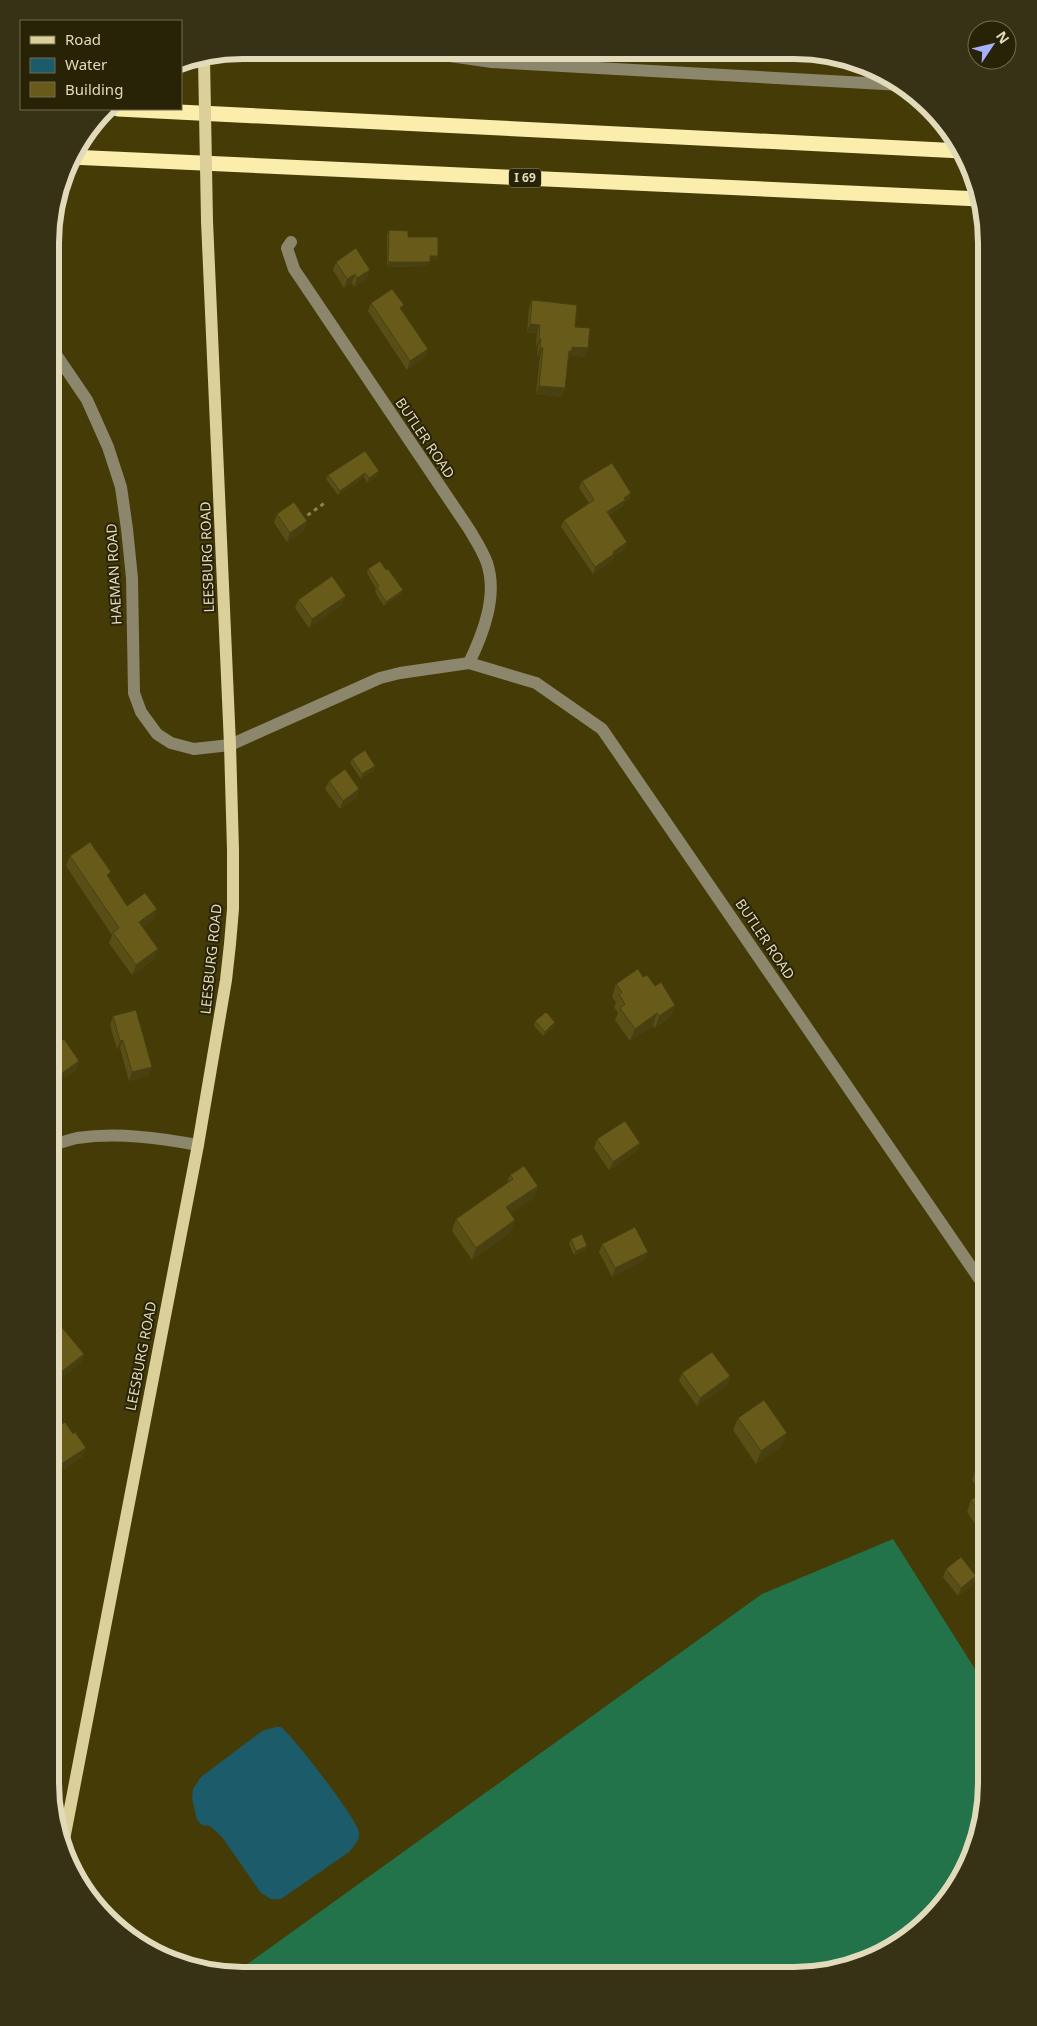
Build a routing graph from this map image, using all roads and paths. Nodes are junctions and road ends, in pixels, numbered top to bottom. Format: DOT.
graph roads {
  1 [pos="471,59"];
  2 [pos="204,63"];
  3 [pos="888,84"];
  4 [pos="138,110"];
  5 [pos="954,151"];
  6 [pos="80,157"];
  7 [pos="973,200"];
  8 [pos="291,242"];
  9 [pos="59,358"];
  10 [pos="326,502"];
  11 [pos="299,522"];
  12 [pos="469,663"];
  13 [pos="230,745"];
  14 [pos="59,1144"];
  15 [pos="198,1145"];
  16 [pos="978,1277"];
  17 [pos="65,1832"];
  1 -- 3 [label="street"];
  2 -- 13 [label="main road, LEESBURG ROAD, bridge"];
  4 -- 5 [label="highway"];
  6 -- 7 [label="highway, I 69"];
  8 -- 12 [label="street, BUTLER ROAD"];
  9 -- 13 [label="street, HAEMAN ROAD"];
  10 -- 11 [label="path"];
  12 -- 13 [label="street, BUTLER ROAD"];
  12 -- 16 [label="street, BUTLER ROAD"];
  13 -- 15 [label="main road, LEESBURG ROAD"];
  14 -- 15 [label="street"];
  15 -- 17 [label="main road, LEESBURG ROAD"];
}
